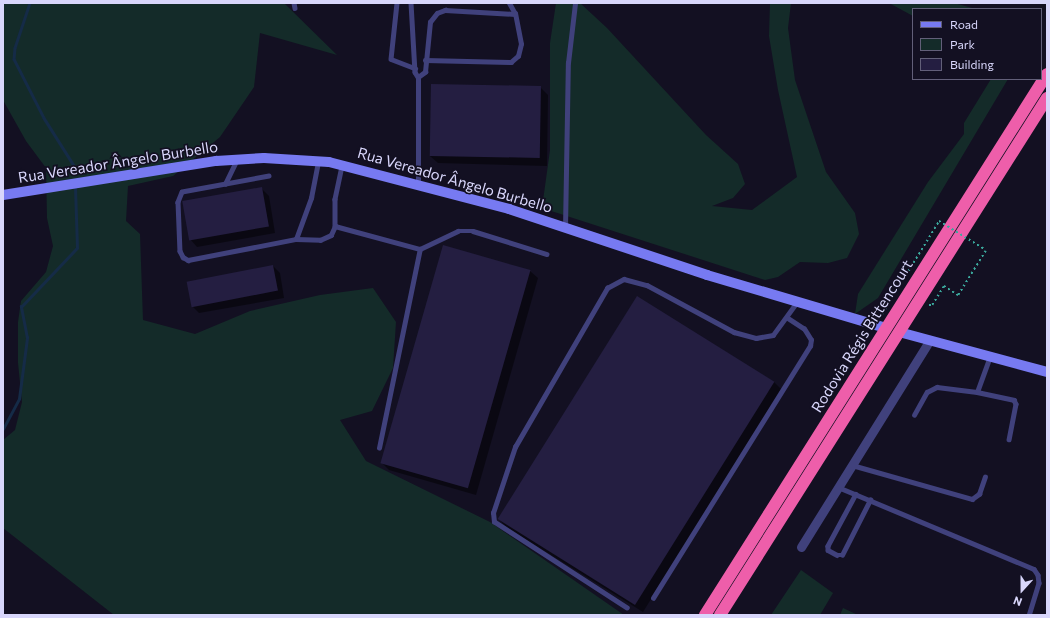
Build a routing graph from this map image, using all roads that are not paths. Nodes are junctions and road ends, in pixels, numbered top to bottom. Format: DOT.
graph roads {
  1 [pos="397,3"];
  2 [pos="411,3"];
  3 [pos="509,3"];
  4 [pos="576,3"];
  5 [pos="515,14"];
  6 [pos="425,60"];
  7 [pos="415,68"];
  8 [pos="1047,74"];
  9 [pos="418,78"];
  10 [pos="1047,98"];
  11 [pos="237,159"];
  12 [pos="318,160"];
  13 [pos="343,164"];
  14 [pos="269,176"];
  15 [pos="225,184"];
  16 [pos="418,184"];
  17 [pos="3,195"];
  18 [pos="334,226"];
  19 [pos="565,228"];
  20 [pos="296,239"];
  21 [pos="420,249"];
  22 [pos="547,254"];
  23 [pos="797,302"];
  24 [pos="787,318"];
  25 [pos="886,328"];
  26 [pos="899,332"];
  27 [pos="930,340"];
  28 [pos="990,357"];
  29 [pos="1047,372"];
  30 [pos="977,392"];
  31 [pos="914,415"];
  32 [pos="1009,438"];
  33 [pos="379,448"];
  34 [pos="852,465"];
  35 [pos="985,477"];
  36 [pos="838,487"];
  37 [pos="856,494"];
  38 [pos="870,500"];
  39 [pos="801,547"];
  40 [pos="653,598"];
  41 [pos="627,608"];
  42 [pos="705,615"];
  43 [pos="720,615"];
  44 [pos="1030,615"];
  1 -- 7 [label="lane"];
  2 -- 7 [label="lane"];
  3 -- 5 [label="lane"];
  4 -- 19 [label="lane"];
  5 -- 6 [label="lane"];
  5 -- 6 [label="lane"];
  6 -- 9 [label="lane"];
  7 -- 9 [label="lane"];
  8 -- 25 [label="highway, Rodovia Régis Bittencourt"];
  9 -- 16 [label="lane"];
  10 -- 26 [label="highway, Rodovia Régis Bittencourt"];
  11 -- 12 [label="main road, Rua Vereador Ângelo Burbello"];
  11 -- 15 [label="lane"];
  11 -- 17 [label="main road, Rua Vereador Ângelo Burbello"];
  12 -- 13 [label="main road, Rua Vereador Ângelo Burbello"];
  12 -- 20 [label="lane"];
  13 -- 16 [label="main road, Rua Vereador Ângelo Burbello"];
  13 -- 18 [label="lane"];
  14 -- 15 [label="lane"];
  15 -- 20 [label="lane"];
  16 -- 19 [label="main road, Rua Vereador Ângelo Burbello"];
  18 -- 20 [label="lane"];
  18 -- 21 [label="lane"];
  19 -- 23 [label="main road, Rua Vereador Ângelo Burbello"];
  21 -- 22 [label="lane"];
  21 -- 33 [label="lane"];
  23 -- 24 [label="lane"];
  23 -- 25 [label="main road, Rua Vereador Ângelo Burbello"];
  24 -- 40 [label="lane"];
  24 -- 41 [label="lane"];
  25 -- 42 [label="highway, Rodovia Régis Bittencourt"];
  26 -- 27 [label="main road"];
  26 -- 43 [label="highway, Rodovia Régis Bittencourt"];
  27 -- 28 [label="main road"];
  27 -- 34 [label="street"];
  28 -- 29 [label="main road"];
  28 -- 30 [label="lane"];
  30 -- 31 [label="lane"];
  30 -- 32 [label="lane"];
  34 -- 35 [label="lane"];
  34 -- 36 [label="street"];
  36 -- 37 [label="lane"];
  36 -- 39 [label="street"];
  37 -- 38 [label="lane"];
  37 -- 38 [label="lane"];
  38 -- 44 [label="lane"];
}
